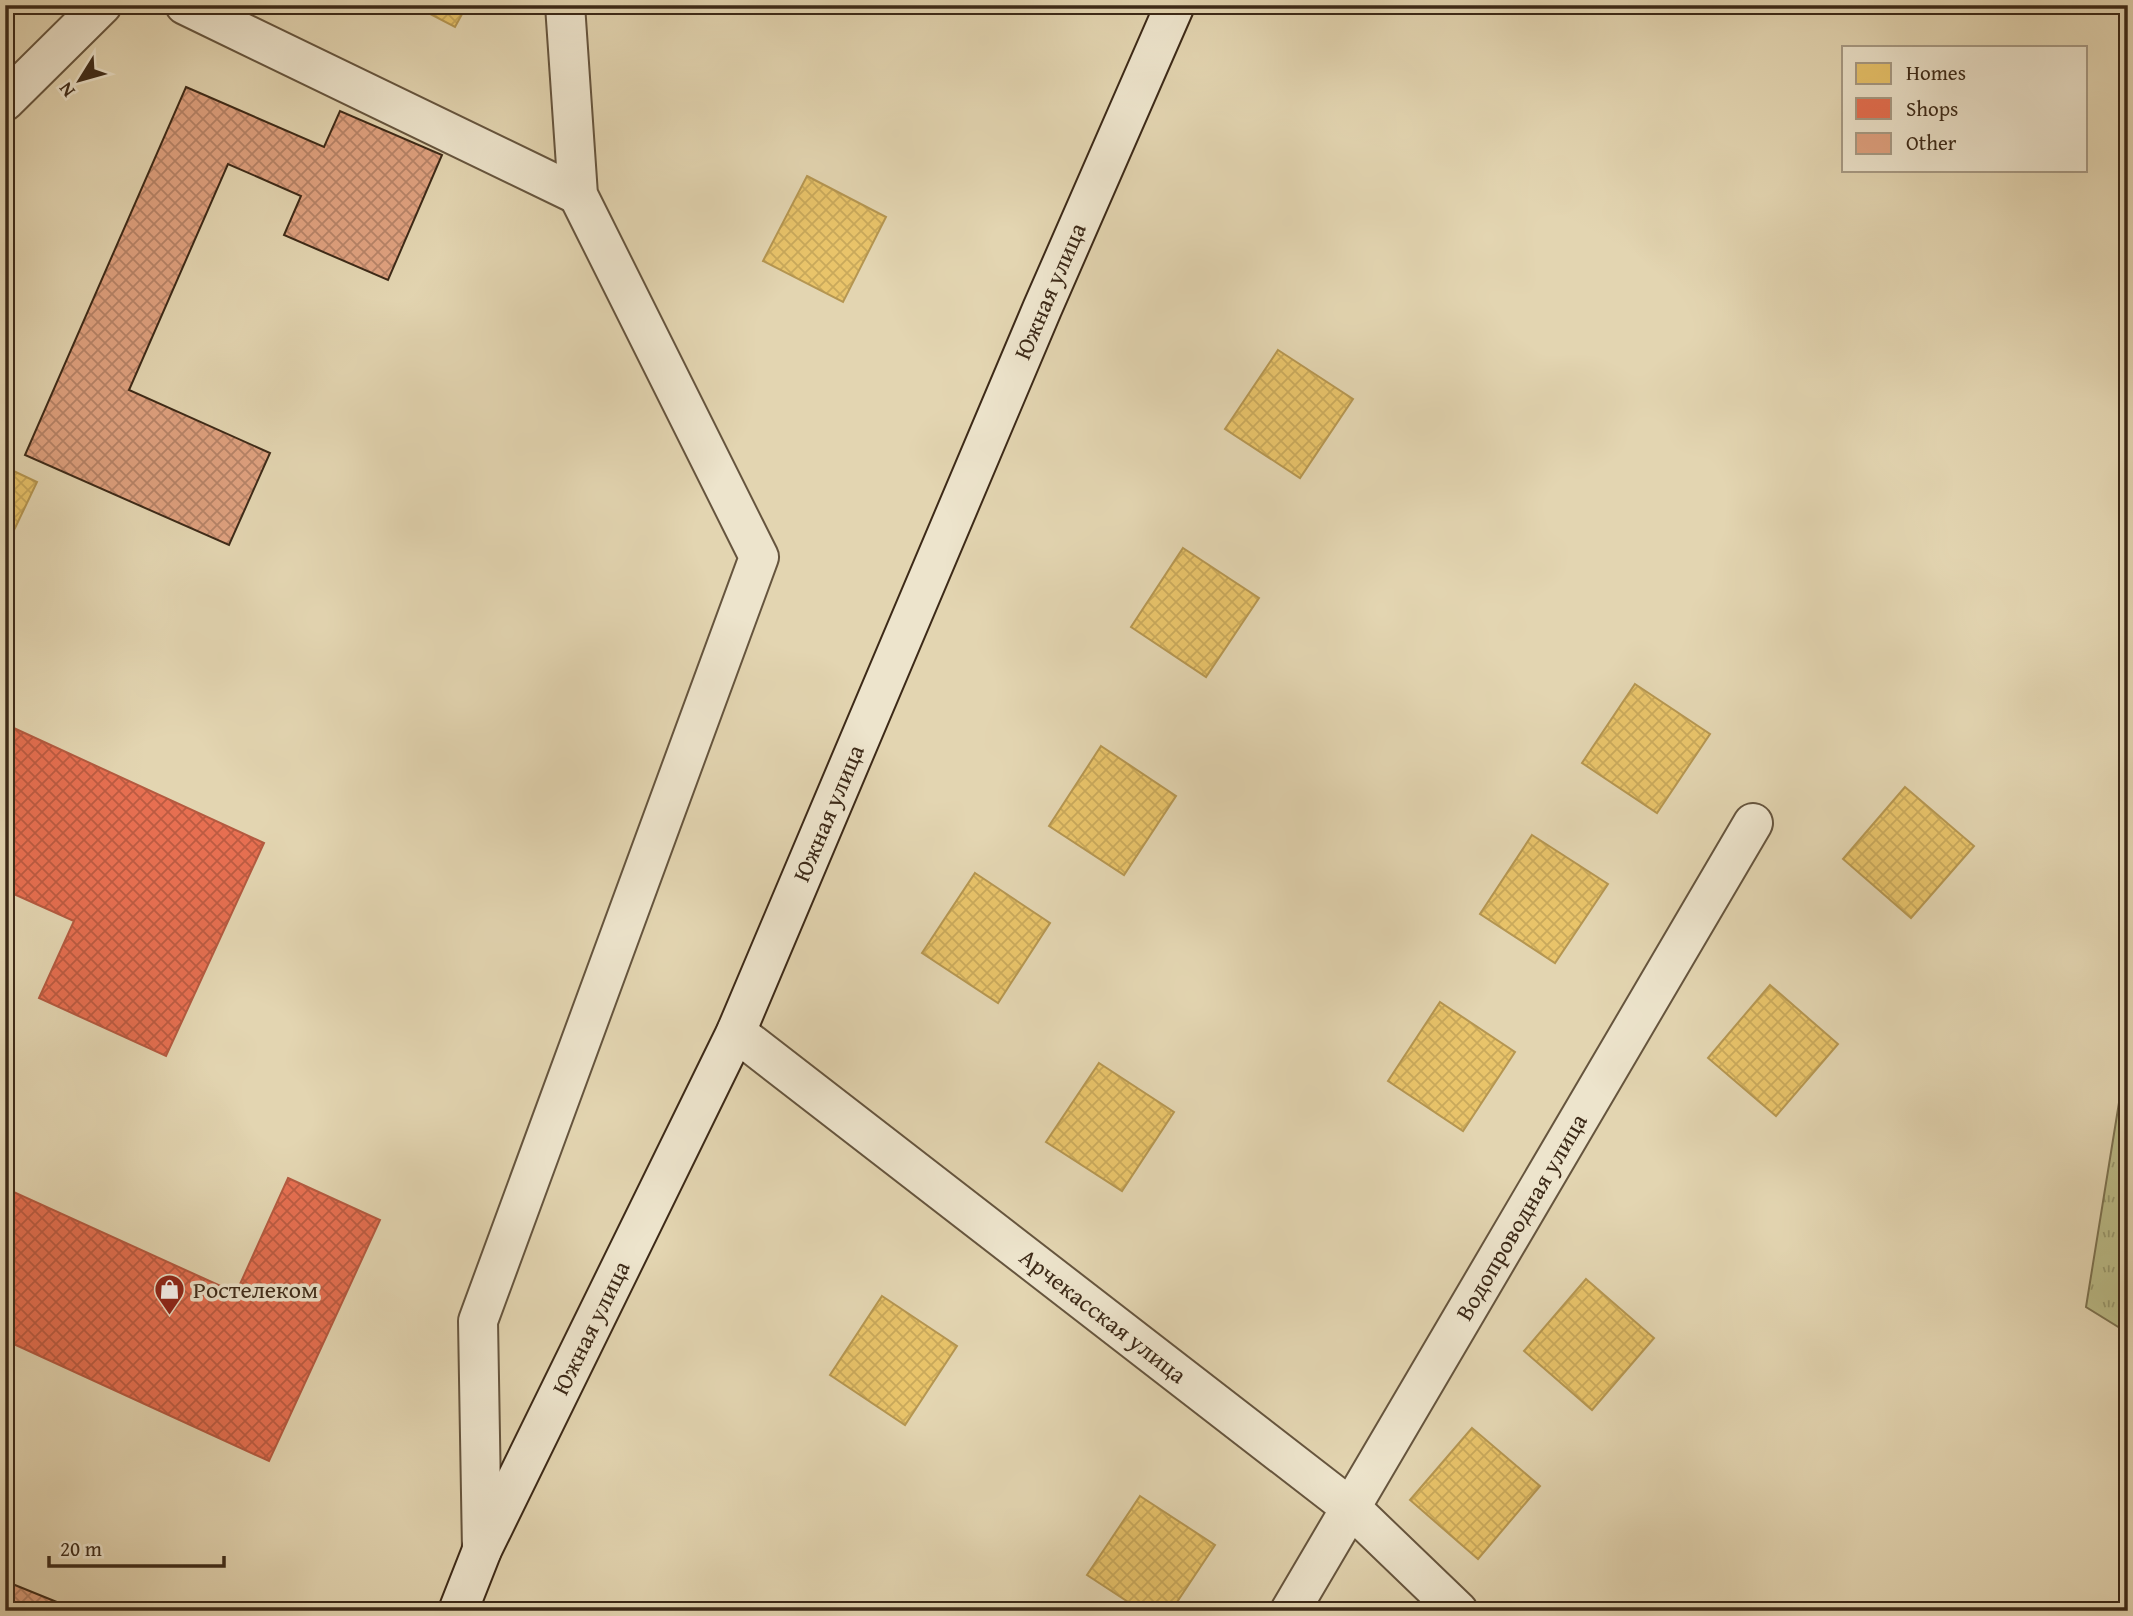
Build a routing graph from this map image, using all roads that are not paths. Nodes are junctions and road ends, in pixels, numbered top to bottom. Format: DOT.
graph roads {
  1 [pos="102,5"];
  2 [pos="185,5"];
  3 [pos="565,5"];
  4 [pos="1175,5"];
  5 [pos="5,101"];
  6 [pos="578,195"];
  7 [pos="1753,823"];
  8 [pos="736,1032"];
  9 [pos="1351,1508"];
  10 [pos="482,1550"];
  11 [pos="458,1611"];
  12 [pos="1290,1611"];
  13 [pos="1458,1611"];
  1 -- 5 [label="street"];
  2 -- 6 [label="street"];
  3 -- 6 [label="street"];
  4 -- 8 [label="street, Южная улица"];
  6 -- 10 [label="street"];
  7 -- 9 [label="street, Водопроводная улица"];
  8 -- 9 [label="street, Арчекасская улица"];
  8 -- 10 [label="street, Южная улица"];
  9 -- 12 [label="street, Водопроводная улица"];
  9 -- 13 [label="street, Арчекасская улица"];
  10 -- 11 [label="street, Южная улица"];
}
